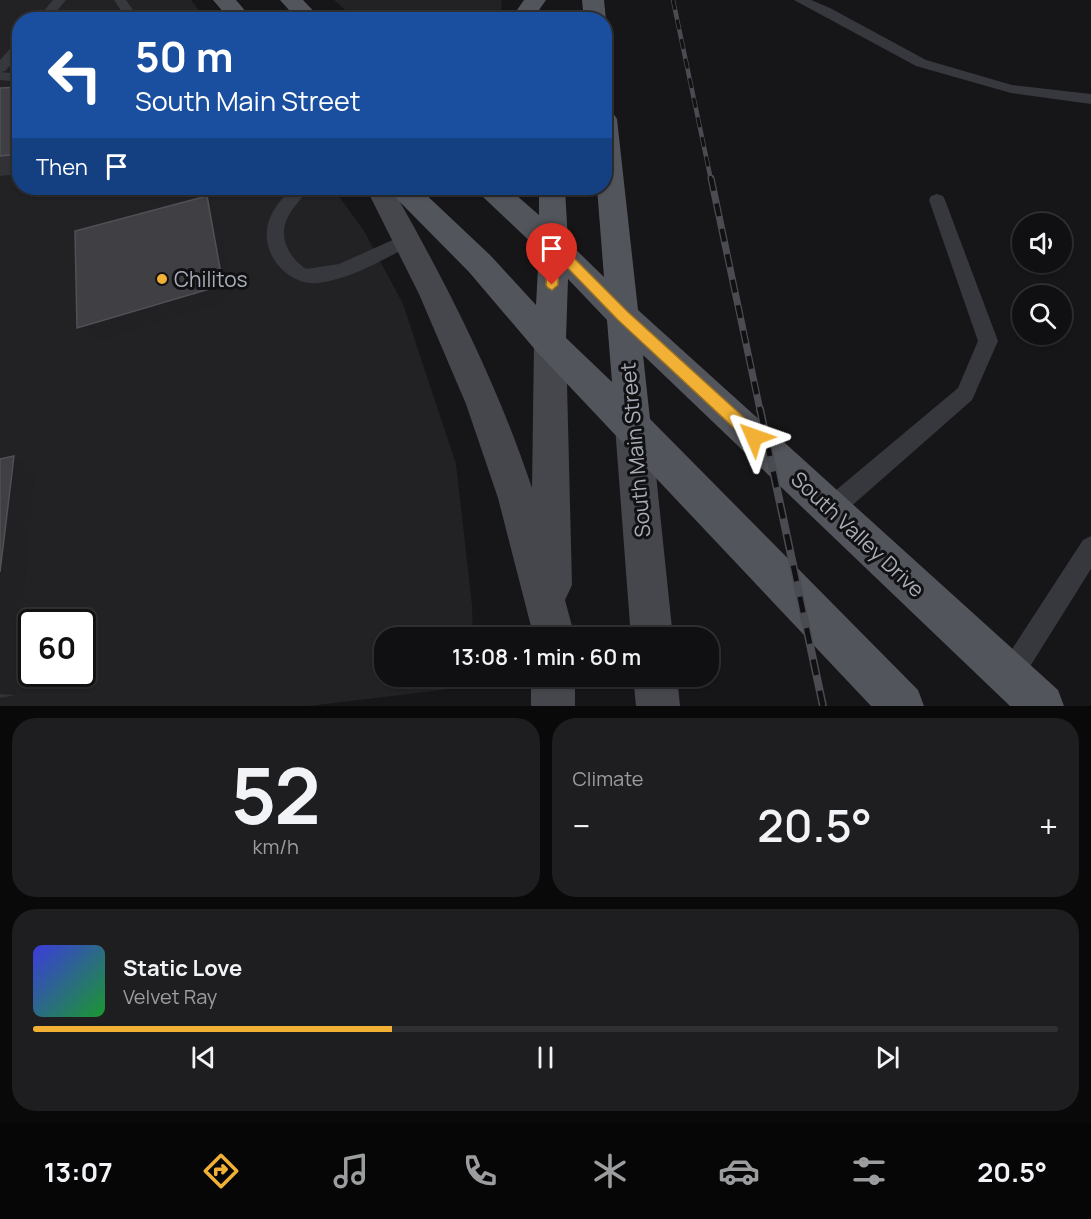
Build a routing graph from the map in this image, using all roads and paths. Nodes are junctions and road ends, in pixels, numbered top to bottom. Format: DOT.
graph roads {
  1 [pos="60,0"];
  2 [pos="224,0"];
  3 [pos="291,0"];
  4 [pos="800,0"];
  5 [pos="49,12"];
  6 [pos="235,12"];
  7 [pos="304,12"];
  8 [pos="12,55"];
  9 [pos="0,68"];
  10 [pos="1091,99"];
  11 [pos="295,195"];
  12 [pos="383,195"];
  13 [pos="410,195"];
  14 [pos="499,195"];
  15 [pos="552,195"];
  16 [pos="611,195"];
  17 [pos="937,200"];
  18 [pos="406,240"];
  19 [pos="554,246"];
  20 [pos="623,316"];
  21 [pos="550,343"];
  22 [pos="633,426"];
  23 [pos="831,509"];
  24 [pos="1091,548"];
  25 [pos="550,627"];
  26 [pos="552,627"];
  27 [pos="651,627"];
  28 [pos="1010,675"];
  29 [pos="553,687"];
  30 [pos="656,687"];
  31 [pos="553,706"];
  32 [pos="658,706"];
  33 [pos="902,706"];
  34 [pos="1042,706"];
  1 -- 5 [label="lane"];
  2 -- 6 [label="main road"];
  3 -- 7 [label="main road"];
  4 -- 10 [label="lane"];
  8 -- 9 [label="lane"];
  11 -- 18 [label="lane"];
  12 -- 18 [label="main road"];
  13 -- 21 [label="main road"];
  14 -- 19 [label="main road, South Valley Drive"];
  15 -- 19 [label="main road"];
  16 -- 20 [label="main road, South Main Street"];
  17 -- 23 [label="lane"];
  18 -- 25 [label="main road"];
  19 -- 20 [label="main road, South Valley Drive"];
  19 -- 21 [label="main road"];
  20 -- 22 [label="main road, South Main Street"];
  20 -- 23 [label="main road, South Valley Drive"];
  21 -- 22 [label="main road"];
  21 -- 26 [label="main road"];
  22 -- 27 [label="main road, South Main Street"];
  22 -- 33 [label="main road"];
  23 -- 28 [label="main road, South Valley Drive"];
  24 -- 28 [label="lane"];
  28 -- 34 [label="main road, South Valley Drive"];
  29 -- 31 [label="main road"];
  30 -- 32 [label="main road"];
}
